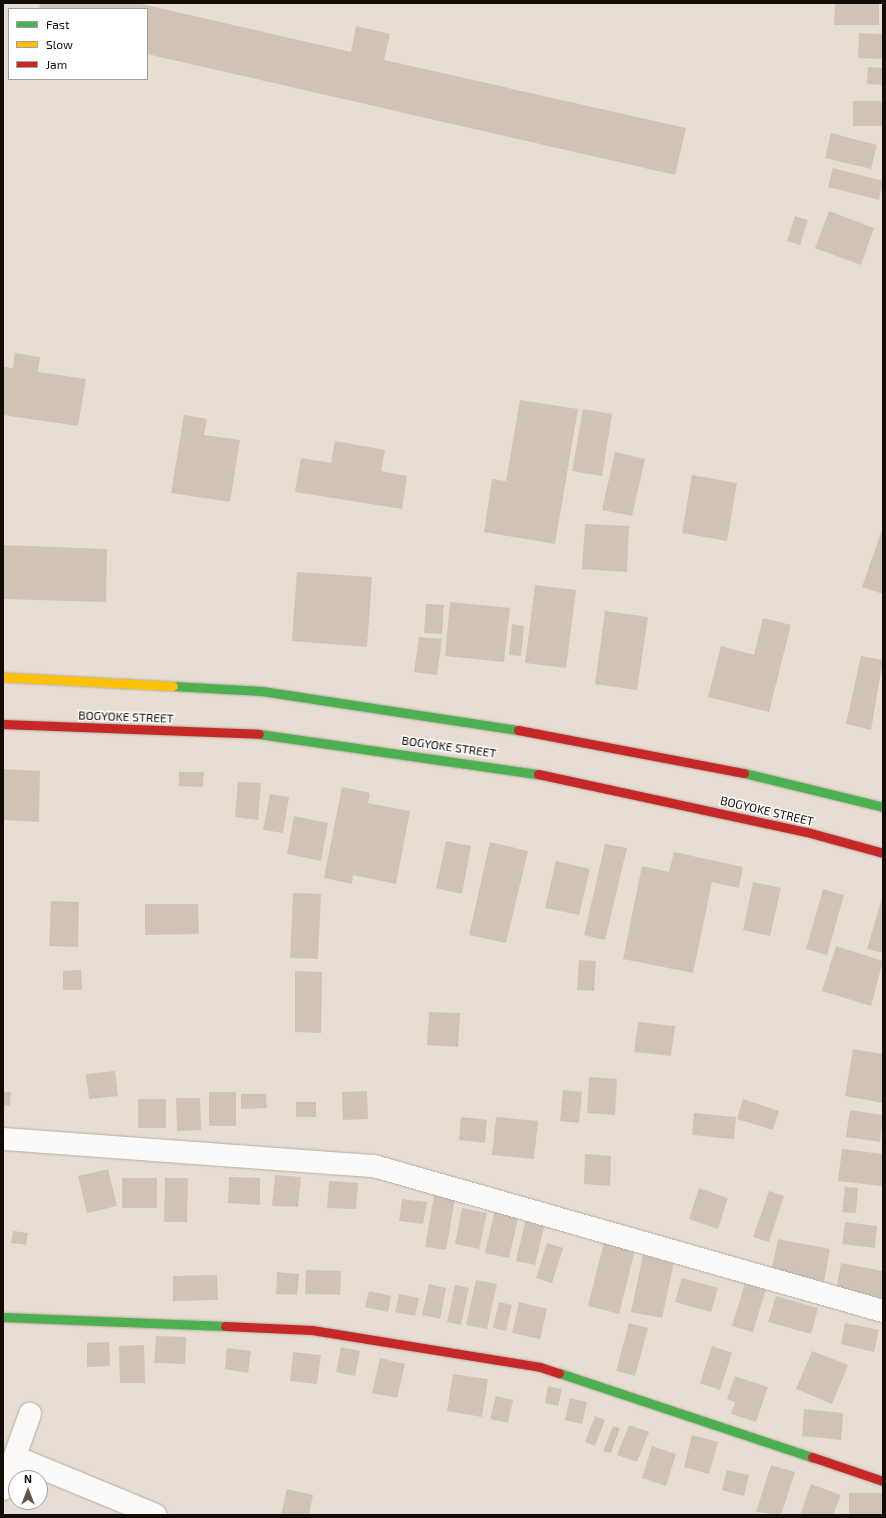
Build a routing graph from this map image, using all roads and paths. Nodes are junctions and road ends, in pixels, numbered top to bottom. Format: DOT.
graph roads {
  1 [pos="3,677"];
  2 [pos="3,724"];
  3 [pos="883,807"];
  4 [pos="883,853"];
  5 [pos="3,1139"];
  6 [pos="883,1311"];
  7 [pos="3,1317"];
  8 [pos="30,1414"];
  9 [pos="14,1457"];
  10 [pos="883,1481"];
  11 [pos="3,1489"];
  12 [pos="156,1515"];
  1 -- 3 [label="main road"];
  2 -- 4 [label="main road, BOGYOKE STREET"];
  5 -- 6 [label="street"];
  7 -- 10 [label="main road"];
  8 -- 9 [label="street"];
  9 -- 11 [label="street"];
  9 -- 12 [label="street"];
}
